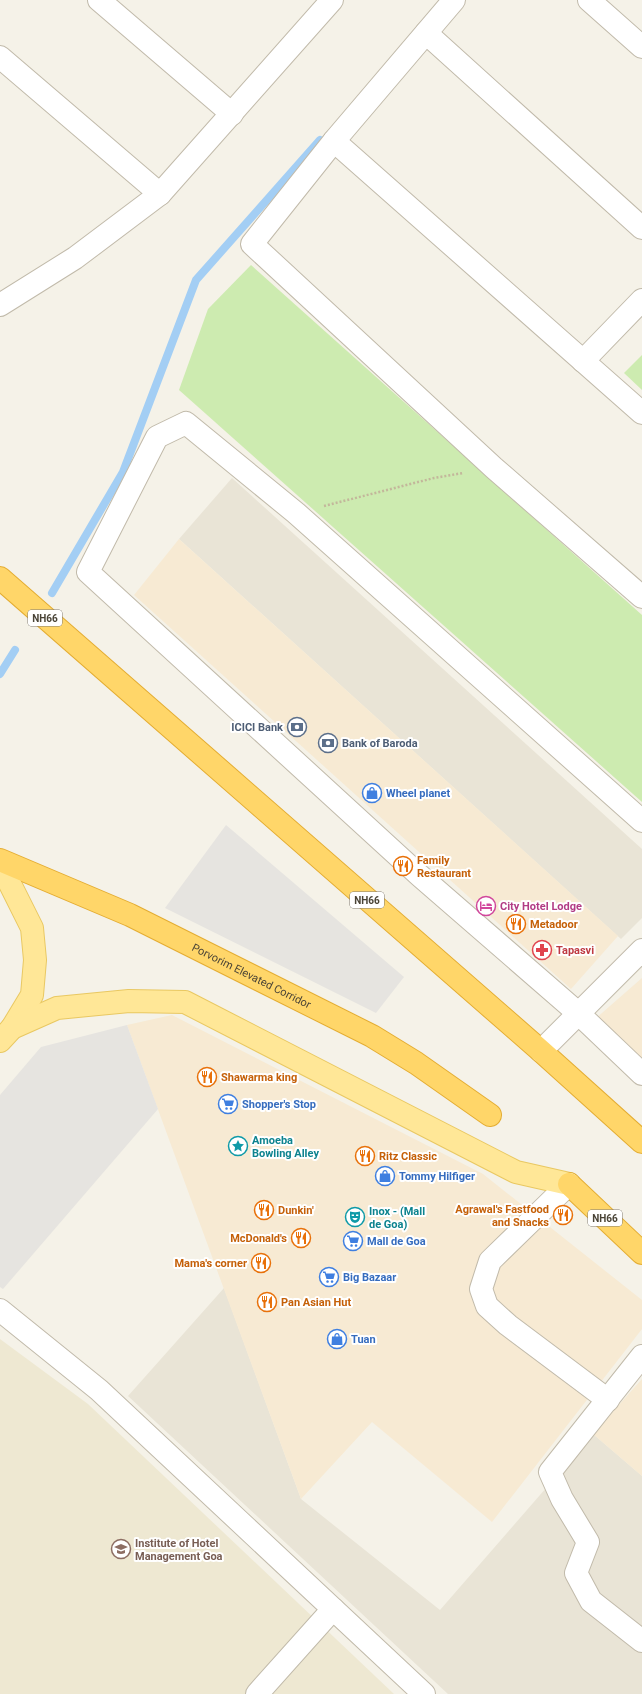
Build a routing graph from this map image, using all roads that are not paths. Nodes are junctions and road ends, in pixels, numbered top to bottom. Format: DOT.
graph roads {
  1 [pos="99,0"];
  2 [pos="332,0"];
  3 [pos="454,0"];
  4 [pos="589,0"];
  5 [pos="426,33"];
  6 [pos="642,47"];
  7 [pos="0,57"];
  8 [pos="232,114"];
  9 [pos="334,141"];
  10 [pos="160,194"];
  11 [pos="642,228"];
  12 [pos="642,300"];
  13 [pos="0,306"];
  14 [pos="583,360"];
  15 [pos="642,413"];
  16 [pos="0,578"];
  17 [pos="642,597"];
  18 [pos="642,821"];
  19 [pos="0,860"];
  20 [pos="0,864"];
  21 [pos="642,950"];
  22 [pos="578,1014"];
  23 [pos="6,1034"];
  24 [pos="541,1051"];
  25 [pos="642,1074"];
  26 [pos="490,1115"];
  27 [pos="642,1142"];
  28 [pos="568,1184"];
  29 [pos="642,1252"];
  30 [pos="0,1310"];
  31 [pos="642,1356"];
  32 [pos="608,1400"];
  33 [pos="334,1609"];
  34 [pos="642,1641"];
  35 [pos="257,1694"];
  36 [pos="424,1694"];
  1 -- 8 [label="street"];
  2 -- 8 [label="street"];
  3 -- 5 [label="street"];
  4 -- 6 [label="street"];
  5 -- 9 [label="street"];
  5 -- 11 [label="street"];
  7 -- 10 [label="street"];
  8 -- 10 [label="street"];
  9 -- 14 [label="street"];
  9 -- 17 [label="street"];
  10 -- 13 [label="street"];
  12 -- 14 [label="street"];
  14 -- 15 [label="street"];
  16 -- 24 [label="highway, NH66"];
  18 -- 22 [label="street"];
  19 -- 26 [label="highway, Porvorim Elevated Corridor"];
  20 -- 23 [label="main road"];
  21 -- 22 [label="street"];
  22 -- 24 [label="street"];
  22 -- 25 [label="street"];
  23 -- 28 [label="main road, NH66"];
  24 -- 27 [label="highway, NH66"];
  28 -- 29 [label="highway, NH66"];
  28 -- 32 [label="street"];
  30 -- 33 [label="street"];
  31 -- 32 [label="street"];
  32 -- 34 [label="street"];
  33 -- 35 [label="street"];
  33 -- 36 [label="street"];
}
